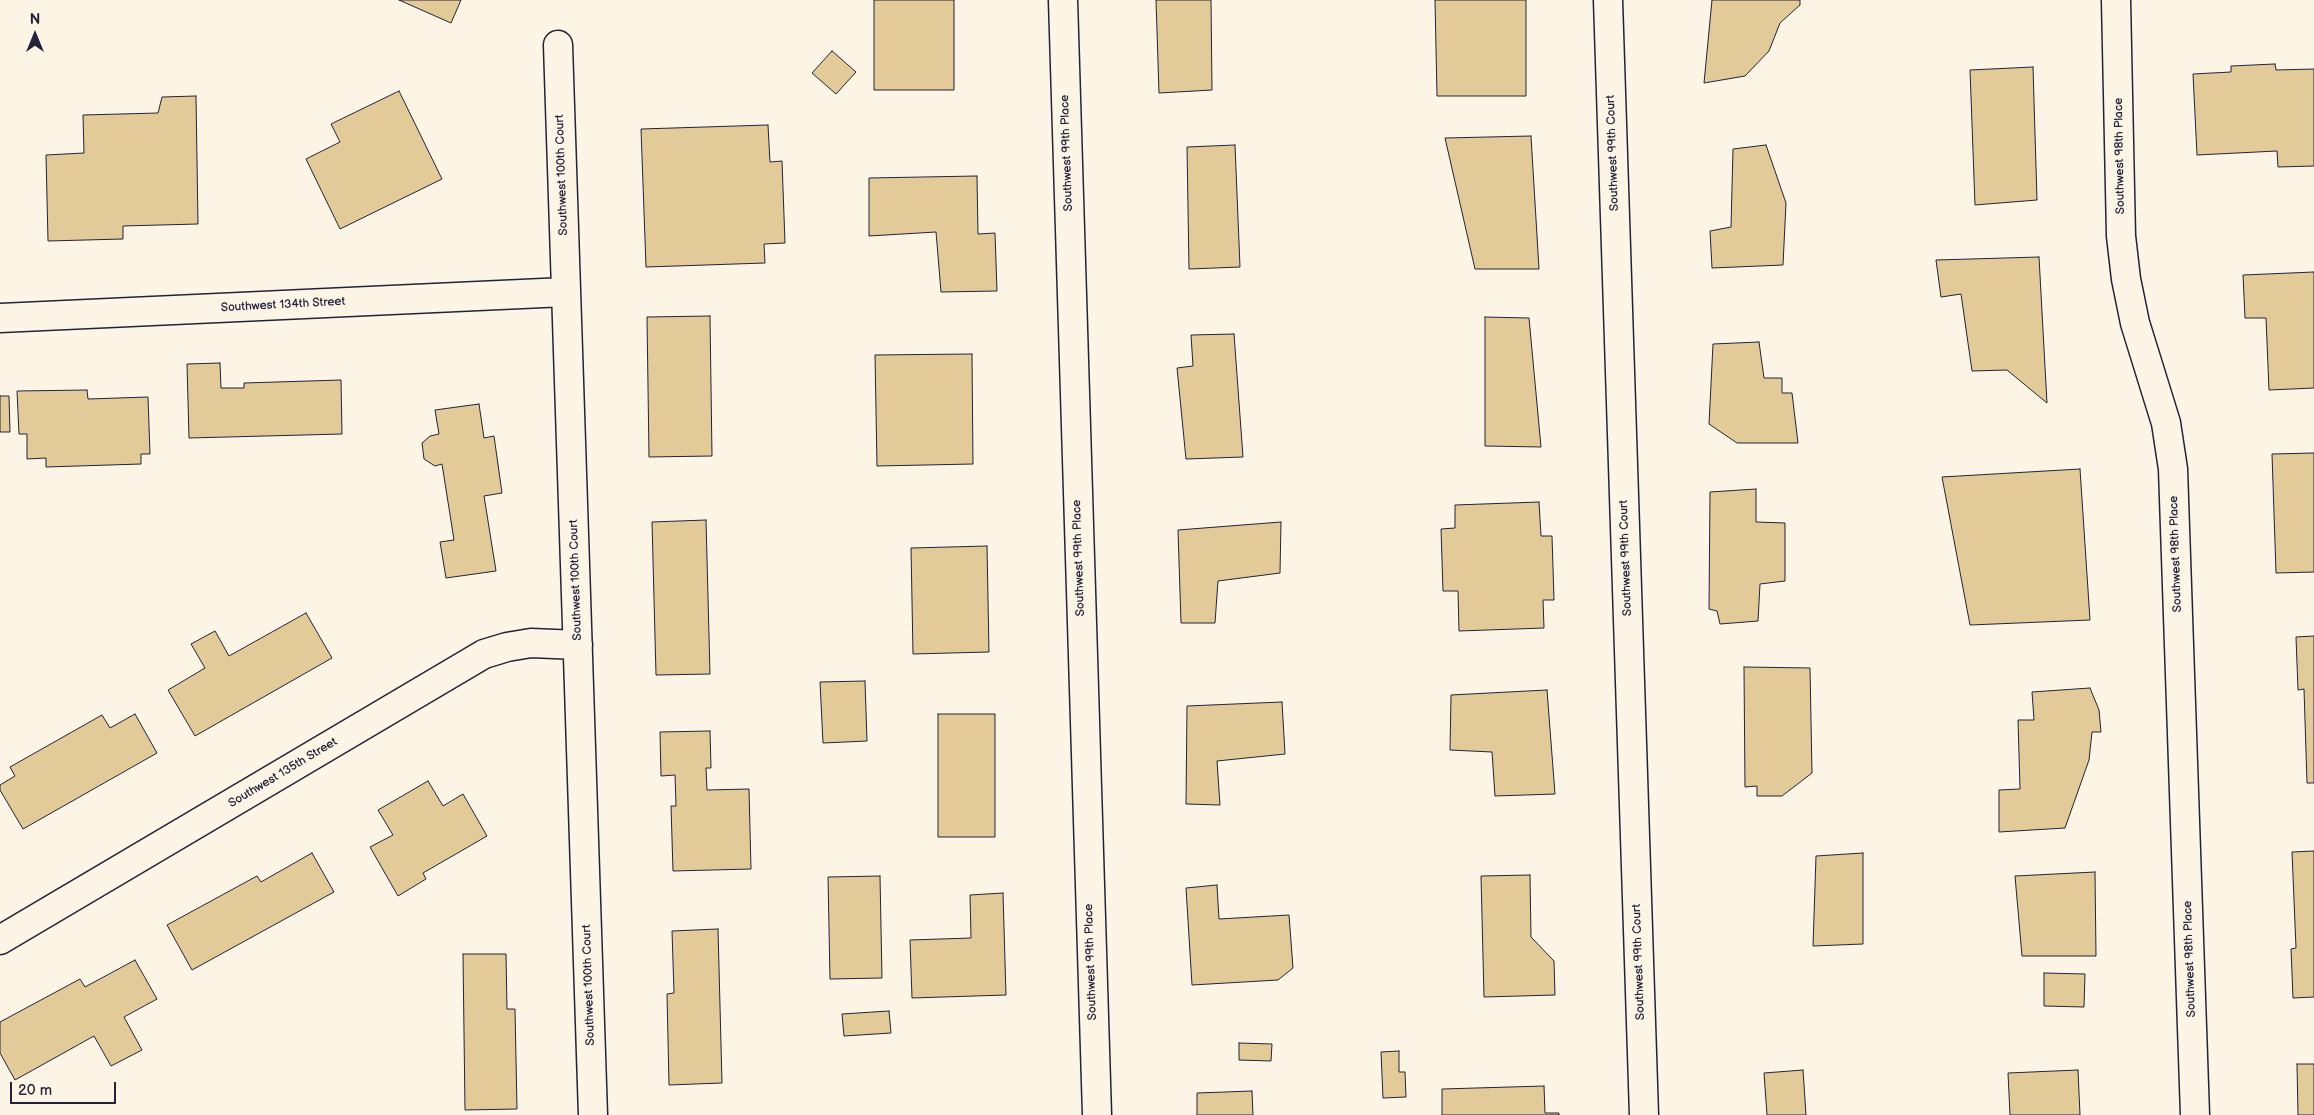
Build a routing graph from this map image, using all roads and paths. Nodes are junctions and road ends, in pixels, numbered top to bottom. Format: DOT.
graph roads {
  1 [pos="1063,0"];
  2 [pos="1608,0"];
  3 [pos="2116,0"];
  4 [pos="558,45"];
  5 [pos="565,292"];
  6 [pos="0,318"];
  7 [pos="578,645"];
  8 [pos="0,940"];
  9 [pos="593,1115"];
  10 [pos="1097,1115"];
  11 [pos="1644,1115"];
  12 [pos="2195,1115"];
  1 -- 10 [label="street, Southwest 99th Place"];
  2 -- 11 [label="street, Southwest 99th Court"];
  3 -- 12 [label="street, Southwest 98th Place"];
  4 -- 5 [label="street, Southwest 100th Court"];
  5 -- 6 [label="street, Southwest 134th Street"];
  5 -- 7 [label="street, Southwest 100th Court"];
  7 -- 8 [label="street, Southwest 135th Street"];
  7 -- 9 [label="street, Southwest 100th Court"];
}
